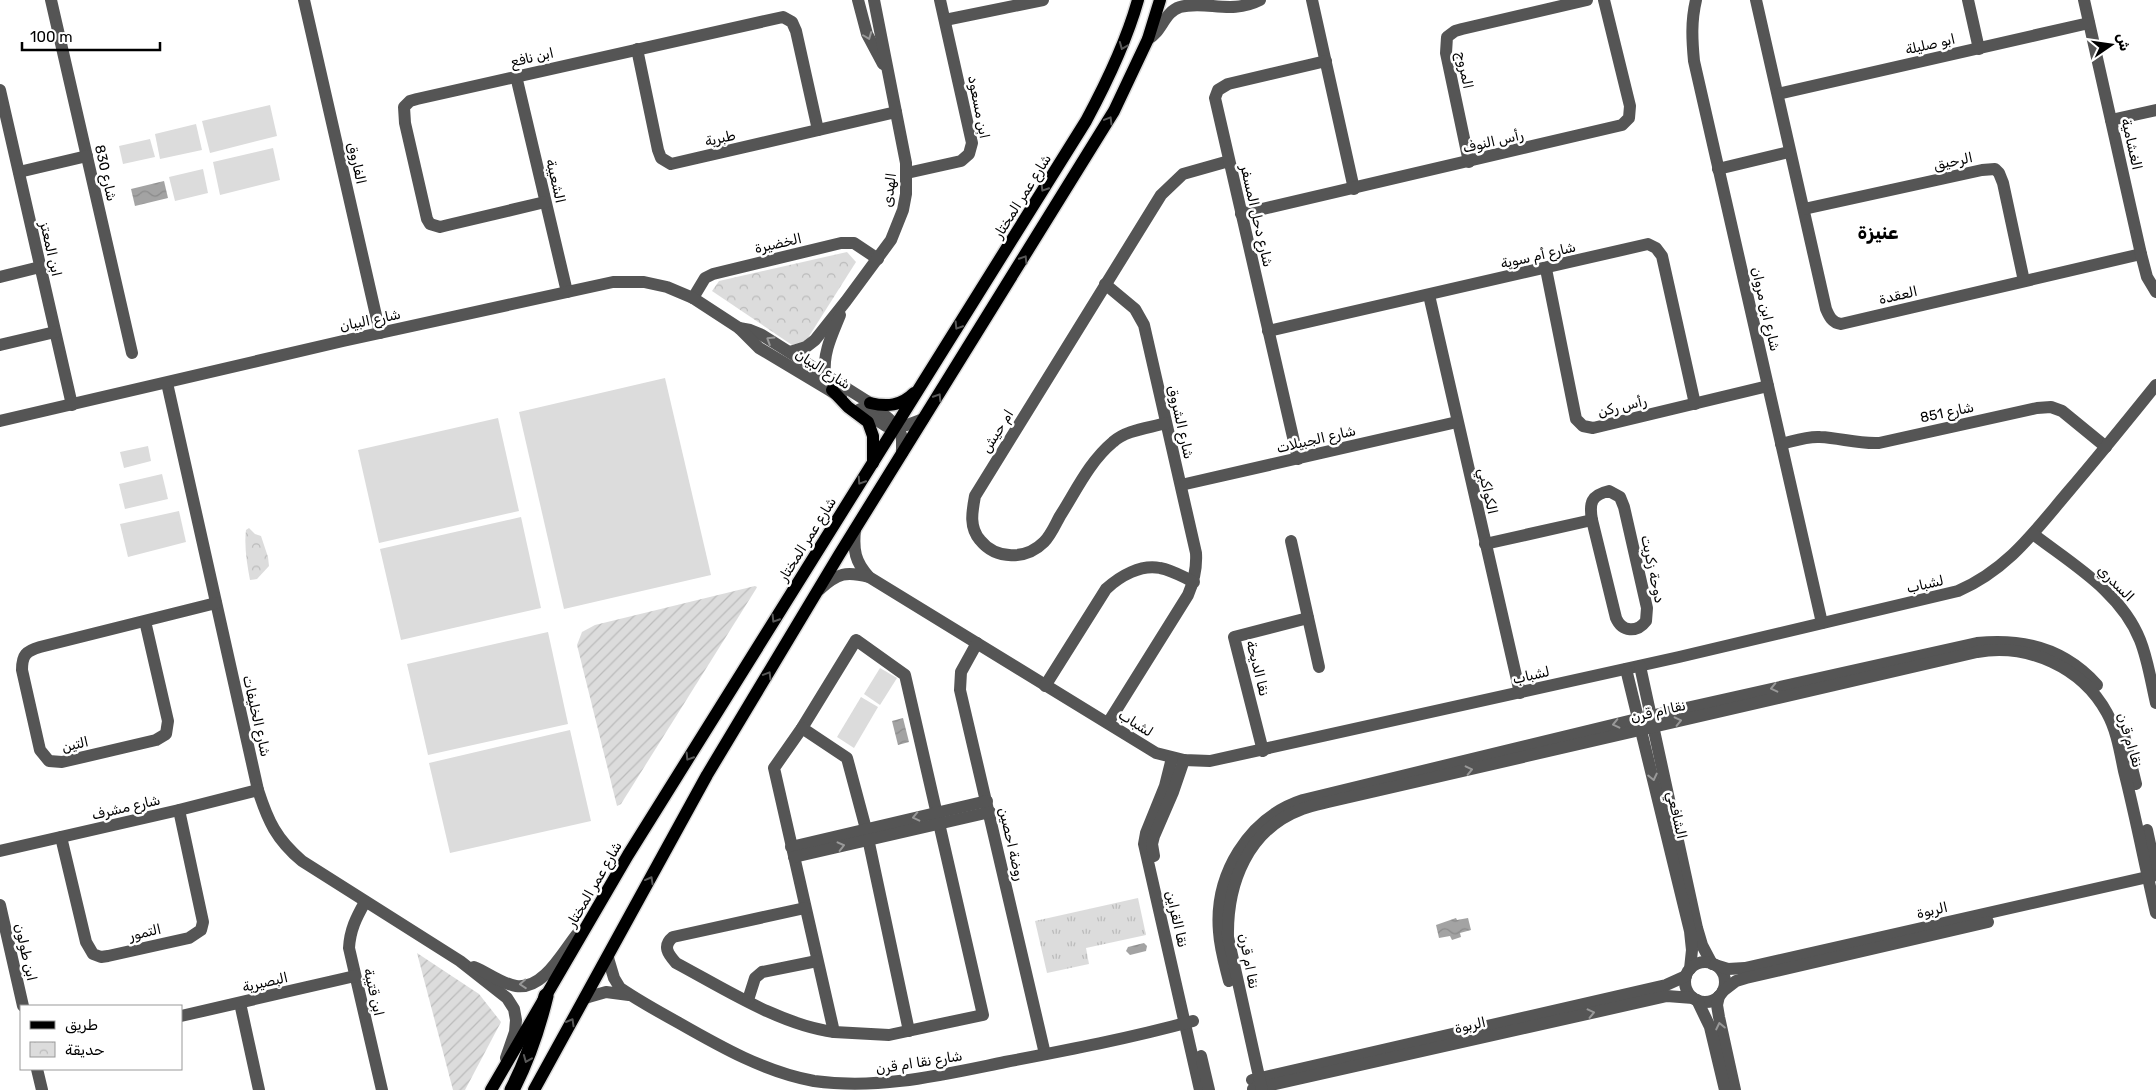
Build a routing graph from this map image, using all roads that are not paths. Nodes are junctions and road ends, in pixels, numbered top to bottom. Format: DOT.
graph roads {
  1 [pos="51,0"];
  2 [pos="304,0"];
  3 [pos="858,0"];
  4 [pos="874,0"];
  5 [pos="940,0"];
  6 [pos="1043,0"];
  7 [pos="1138,0"];
  8 [pos="1160,0"];
  9 [pos="1260,0"];
  10 [pos="1312,0"];
  11 [pos="1587,0"];
  12 [pos="1604,0"];
  13 [pos="1696,0"];
  14 [pos="1756,0"];
  15 [pos="1968,0"];
  16 [pos="2084,0"];
  17 [pos="945,20"];
  18 [pos="2089,22"];
  19 [pos="1148,40"];
  20 [pos="637,49"];
  21 [pos="1979,49"];
  22 [pos="1326,61"];
  23 [pos="886,68"];
  24 [pos="516,76"];
  25 [pos="0,90"];
  26 [pos="1778,94"];
  27 [pos="2156,110"];
  28 [pos="2,111"];
  29 [pos="896,112"];
  30 [pos="2111,120"];
  31 [pos="818,130"];
  32 [pos="1789,152"];
  33 [pos="87,156"];
  34 [pos="1229,161"];
  35 [pos="1469,162"];
  36 [pos="1718,169"];
  37 [pos="19,172"];
  38 [pos="907,173"];
  39 [pos="1354,188"];
  40 [pos="545,202"];
  41 [pos="1804,209"];
  42 [pos="1242,214"];
  43 [pos="2142,254"];
  44 [pos="878,259"];
  45 [pos="40,267"];
  46 [pos="1546,269"];
  47 [pos="0,277"];
  48 [pos="2024,280"];
  49 [pos="1105,284"];
  50 [pos="567,292"];
  51 [pos="2156,292"];
  52 [pos="1429,295"];
  53 [pos="693,298"];
  54 [pos="846,301"];
  55 [pos="739,328"];
  56 [pos="1268,331"];
  57 [pos="55,332"];
  58 [pos="380,333"];
  59 [pos="0,345"];
  60 [pos="790,352"];
  61 [pos="132,353"];
  62 [pos="825,374"];
  63 [pos="167,383"];
  64 [pos="2156,385"];
  65 [pos="1768,386"];
  66 [pos="919,388"];
  67 [pos="832,390"];
  68 [pos="870,403"];
  69 [pos="1695,404"];
  70 [pos="72,405"];
  71 [pos="924,419"];
  72 [pos="0,421"];
  73 [pos="1457,422"];
  74 [pos="1166,423"];
  75 [pos="896,425"];
  76 [pos="1781,444"];
  77 [pos="2106,447"];
  78 [pos="902,453"];
  79 [pos="1298,459"];
  80 [pos="873,463"];
  81 [pos="1181,485"];
  82 [pos="1592,520"];
  83 [pos="854,530"];
  84 [pos="2033,534"];
  85 [pos="1291,541"];
  86 [pos="1485,544"];
  87 [pos="869,577"];
  88 [pos="1194,582"];
  89 [pos="818,591"];
  90 [pos="216,604"];
  91 [pos="1308,618"];
  92 [pos="145,621"];
  93 [pos="1822,623"];
  94 [pos="976,643"];
  95 [pos="1640,666"];
  96 [pos="1319,667"];
  97 [pos="1626,669"];
  98 [pos="1045,686"];
  99 [pos="1520,693"];
  100 [pos="2156,703"];
  101 [pos="1108,723"];
  102 [pos="1645,723"];
  103 [pos="802,728"];
  104 [pos="1263,751"];
  105 [pos="1178,759"];
  106 [pos="258,790"];
  107 [pos="988,806"];
  108 [pos="178,810"];
  109 [pos="939,817"];
  110 [pos="867,834"];
  111 [pos="61,837"];
  112 [pos="0,851"];
  113 [pos="792,852"];
  114 [pos="2153,878"];
  115 [pos="365,902"];
  116 [pos="0,905"];
  117 [pos="805,908"];
  118 [pos="2156,913"];
  119 [pos="592,916"];
  120 [pos="608,958"];
  121 [pos="460,961"];
  122 [pos="817,961"];
  123 [pos="1714,964"];
  124 [pos="1688,972"];
  125 [pos="354,976"];
  126 [pos="1721,993"];
  127 [pos="546,996"];
  128 [pos="634,997"];
  129 [pos="585,998"];
  130 [pos="1695,999"];
  131 [pos="748,1000"];
  132 [pos="240,1003"];
  133 [pos="23,1005"];
  134 [pos="182,1016"];
  135 [pos="1190,1022"];
  136 [pos="909,1031"];
  137 [pos="834,1032"];
  138 [pos="1045,1054"];
  139 [pos="503,1068"];
  140 [pos="38,1070"];
  141 [pos="1257,1086"];
  142 [pos="42,1090"];
  143 [pos="259,1090"];
  144 [pos="382,1090"];
  145 [pos="491,1090"];
  146 [pos="512,1090"];
  147 [pos="534,1090"];
  148 [pos="1200,1090"];
  149 [pos="1209,1090"];
  150 [pos="1725,1090"];
  151 [pos="1735,1090"];
  1 -- 33 [label="street, شارع 830"];
  2 -- 58 [label="street, الفاروق"];
  3 -- 23 [label="street, الهدى, one-way"];
  4 -- 23 [label="street, الهدى"];
  5 -- 17 [label="street, ابن مسعود"];
  6 -- 17 [label="street"];
  7 -- 66 [label="main road, شارع عمر المختار, one-way"];
  8 -- 19 [label="main road"];
  9 -- 19 [label="street"];
  10 -- 22 [label="street"];
  11 -- 35 [label="street, المروج"];
  12 -- 35 [label="street, رأس النوف"];
  13 -- 36 [label="street, شارع ابن مروان"];
  14 -- 26 [label="street, العقدة"];
  15 -- 21 [label="street"];
  16 -- 18 [label="street, الغشامية"];
  17 -- 38 [label="street, ابن مسعود"];
  18 -- 21 [label="street, ابو صليلة"];
  18 -- 30 [label="street, الغشامية"];
  71 -- 19 [label="main road, one-way"];
  20 -- 24 [label="street, ابن نافع"];
  20 -- 31 [label="street, ابن نافع"];
  20 -- 31 [label="street, طبرية"];
  21 -- 26 [label="street, ابو صليلة"];
  22 -- 34 [label="street, شارع دحل المسفر"];
  22 -- 39 [label="street"];
  23 -- 29 [label="street, الهدى"];
  24 -- 40 [label="street, الشعيبة"];
  24 -- 40 [label="street, ابن نافع"];
  25 -- 28 [label="street, ابن المعتز"];
  26 -- 32 [label="street, العقدة"];
  27 -- 30 [label="street"];
  28 -- 37 [label="street, ابن المعتز"];
  29 -- 31 [label="street, طبرية"];
  29 -- 38 [label="street, الهدى"];
  30 -- 43 [label="street, الغشامية"];
  32 -- 36 [label="street"];
  32 -- 41 [label="street, العقدة"];
  33 -- 37 [label="street"];
  33 -- 61 [label="street, شارع 830"];
  34 -- 42 [label="street, شارع دحل المسفر"];
  34 -- 49 [label="street, ام حيش"];
  35 -- 39 [label="street, رأس النوف"];
  36 -- 65 [label="street, شارع ابن مروان"];
  37 -- 45 [label="street, ابن المعتز"];
  38 -- 44 [label="street, الهدى"];
  39 -- 42 [label="street, رأس النوف"];
  40 -- 50 [label="street, الشعيبة"];
  41 -- 48 [label="street, الرحيق"];
  41 -- 48 [label="street, العقدة"];
  42 -- 56 [label="street, شارع دحل المسفر"];
  43 -- 48 [label="street, العقدة"];
  43 -- 51 [label="street, الغشامية"];
  44 -- 53 [label="street, الخضيرة"];
  44 -- 54 [label="street, الهدى"];
  45 -- 47 [label="street"];
  45 -- 57 [label="street, ابن المعتز"];
  46 -- 52 [label="street, شارع أم سوية"];
  46 -- 69 [label="street, شارع أم سوية"];
  46 -- 69 [label="street, رأس ركن"];
  49 -- 74 [label="street, شارع الشروق"];
  49 -- 74 [label="street, ام حيش"];
  50 -- 53 [label="street, شارع البيان"];
  50 -- 58 [label="street, شارع البيان"];
  52 -- 56 [label="street, شارع أم سوية"];
  52 -- 73 [label="street, الكواكبي"];
  53 -- 55 [label="street, شارع البيان"];
  54 -- 60 [label="street, الهدى"];
  54 -- 62 [label="street, الهدى"];
  60 -- 55 [label="street, شارع البيان, one-way"];
  55 -- 67 [label="street, شارع البيان"];
  56 -- 79 [label="street, شارع دحل المسفر"];
  57 -- 59 [label="street"];
  57 -- 70 [label="street, ابن المعتز"];
  58 -- 63 [label="street, شارع البيان"];
  60 -- 62 [label="street, شارع البيان"];
  62 -- 68 [label="street, شارع البيان"];
  63 -- 70 [label="street, شارع البيان"];
  63 -- 90 [label="street, شارع الخليفات"];
  64 -- 77 [label="street, لشباب"];
  65 -- 69 [label="street, رأس ركن"];
  65 -- 76 [label="street, شارع ابن مروان"];
  66 -- 68 [label="main road"];
  66 -- 75 [label="main road, شارع عمر المختار"];
  67 -- 75 [label="street, شارع البيان"];
  67 -- 80 [label="main road"];
  68 -- 75 [label="street, شارع البيان"];
  70 -- 72 [label="street, شارع البيان"];
  71 -- 75 [label="street, شارع البيان"];
  71 -- 78 [label="main road"];
  73 -- 79 [label="street, شارع الجبيلات"];
  73 -- 86 [label="street, الكواكبي"];
  74 -- 81 [label="street, شارع الشروق"];
  75 -- 78 [label="street"];
  75 -- 80 [label="main road, شارع عمر المختار"];
  76 -- 77 [label="street, شارع 851"];
  76 -- 93 [label="street, شارع ابن مروان"];
  77 -- 84 [label="street, لشباب"];
  78 -- 83 [label="main road"];
  79 -- 81 [label="street, شارع الجبيلات"];
  80 -- 119 [label="main road, شارع عمر المختار, one-way"];
  81 -- 88 [label="street, شارع الشروق"];
  82 -- 82 [label="street, دوحة زكريت"];
  82 -- 86 [label="street"];
  83 -- 87 [label="street, لشباب"];
  83 -- 89 [label="main road"];
  84 -- 93 [label="street, لشباب"];
  84 -- 100 [label="street, السدري"];
  85 -- 91 [label="street"];
  86 -- 99 [label="street, الكواكبي"];
  87 -- 89 [label="street, لشباب"];
  87 -- 94 [label="street, لشباب"];
  88 -- 98 [label="street"];
  88 -- 101 [label="street, شارع الشروق"];
  120 -- 89 [label="main road, one-way"];
  90 -- 92 [label="street, التين"];
  90 -- 106 [label="street, شارع الخليفات"];
  91 -- 96 [label="street"];
  91 -- 104 [label="street, نقا الديحة"];
  92 -- 92 [label="street, التين"];
  93 -- 95 [label="street, لشباب"];
  94 -- 98 [label="street, لشباب"];
  94 -- 107 [label="street, روضة احصين"];
  95 -- 97 [label="street, لشباب"];
  95 -- 102 [label="street, الشافعي"];
  97 -- 99 [label="street, لشباب"];
  97 -- 102 [label="street, الشافعي"];
  98 -- 101 [label="street, لشباب"];
  99 -- 104 [label="street, لشباب"];
  101 -- 105 [label="street, لشباب"];
  102 -- 114 [label="street, نقا ام قرن"];
  102 -- 123 [label="street, الشافعي"];
  102 -- 124 [label="street, الشافعي, one-way"];
  102 -- 141 [label="street, نقا ام قرن"];
  103 -- 109 [label="street"];
  103 -- 110 [label="street"];
  103 -- 113 [label="street"];
  104 -- 105 [label="street, لشباب"];
  105 -- 135 [label="street, نقا القراين"];
  106 -- 108 [label="street, شارع مشرف"];
  106 -- 115 [label="street, شارع الخليفات"];
  107 -- 109 [label="street"];
  107 -- 138 [label="street, روضة احصين"];
  108 -- 111 [label="street, شارع مشرف"];
  108 -- 111 [label="street, التمور"];
  109 -- 110 [label="street"];
  109 -- 136 [label="street"];
  110 -- 113 [label="street"];
  110 -- 136 [label="street"];
  111 -- 112 [label="street, شارع مشرف"];
  113 -- 117 [label="street"];
  114 -- 118 [label="street, نقا ام قرن"];
  114 -- 123 [label="street, الربوة"];
  114 -- 126 [label="street, الربوة"];
  115 -- 121 [label="street, شارع الخليفات"];
  115 -- 125 [label="street, ابن قتيبة"];
  116 -- 133 [label="street, ابن طولون"];
  117 -- 122 [label="street"];
  117 -- 131 [label="street"];
  119 -- 121 [label="street, شارع الخليفات, one-way"];
  119 -- 127 [label="main road, شارع عمر المختار"];
  120 -- 128 [label="street, شارع نقا ام قرن"];
  120 -- 129 [label="main road"];
  121 -- 139 [label="street, شارع الخليفات"];
  122 -- 131 [label="street"];
  122 -- 137 [label="street"];
  123 -- 124 [label="street"];
  123 -- 126 [label="street"];
  124 -- 130 [label="street"];
  124 -- 141 [label="street, الربوة"];
  125 -- 132 [label="street, البصيرية"];
  125 -- 144 [label="street, ابن قتيبة"];
  126 -- 130 [label="street"];
  151 -- 126 [label="street, one-way"];
  127 -- 139 [label="main road, شارع عمر المختار"];
  127 -- 146 [label="highway, one-way"];
  128 -- 129 [label="street, شارع نقا ام قرن"];
  128 -- 138 [label="street, شارع نقا ام قرن"];
  147 -- 129 [label="main road, one-way"];
  141 -- 130 [label="street, الربوة, one-way"];
  130 -- 150 [label="street"];
  131 -- 137 [label="street"];
  132 -- 134 [label="street, البصيرية"];
  132 -- 143 [label="street"];
  135 -- 138 [label="street, شارع نقا ام قرن"];
  135 -- 148 [label="street, نقا القراين"];
  135 -- 149 [label="street, نقا القراين"];
  136 -- 137 [label="street"];
  139 -- 145 [label="main road, شارع عمر المختار"];
  140 -- 142 [label="street"];
}
